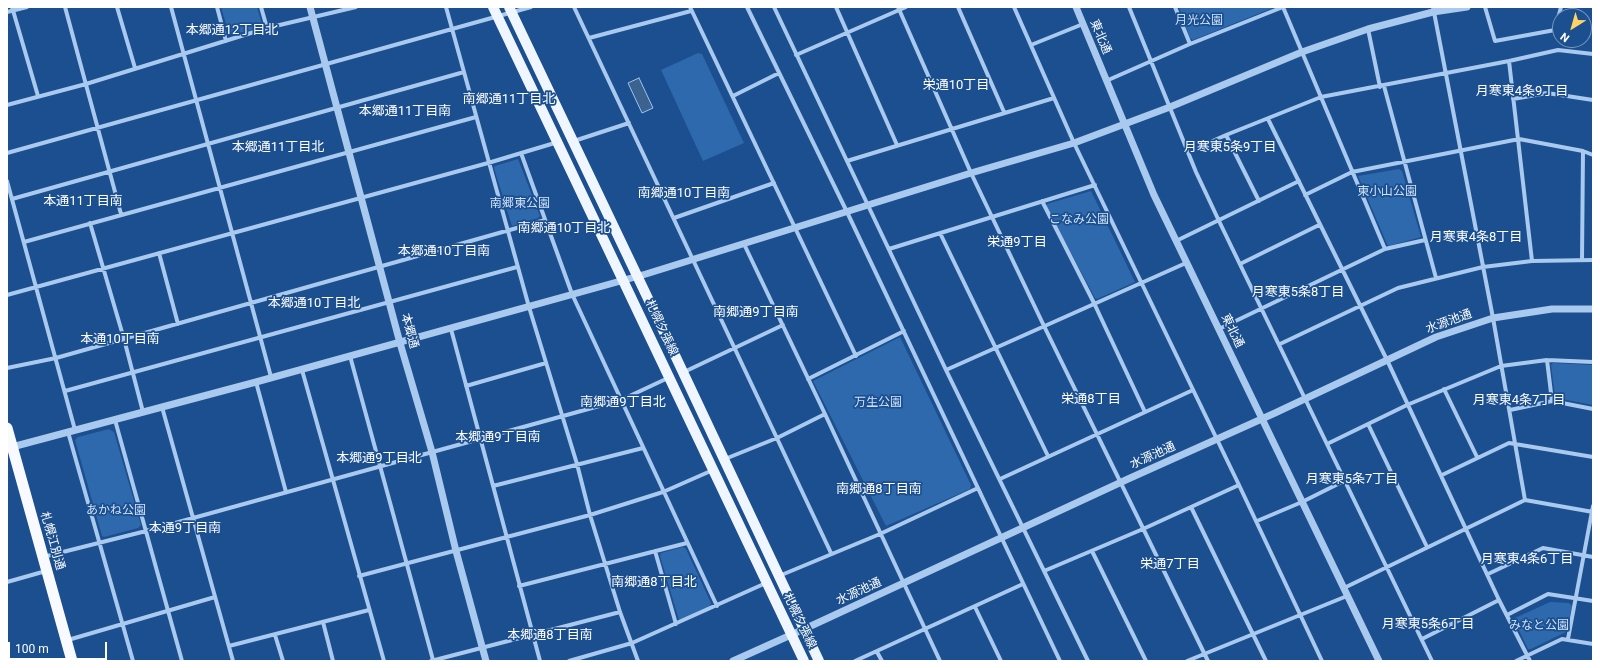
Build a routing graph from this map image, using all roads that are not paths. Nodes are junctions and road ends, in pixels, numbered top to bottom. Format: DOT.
graph roads {
  1 [pos="27,7"];
  2 [pos="64,7"];
  3 [pos="117,7"];
  4 [pos="171,7"];
  5 [pos="217,7"];
  6 [pos="261,7"];
  7 [pos="310,7"];
  8 [pos="356,7"];
  9 [pos="446,7"];
  10 [pos="493,7"];
  11 [pos="531,7"];
  12 [pos="574,7"];
  13 [pos="747,7"];
  14 [pos="774,7"];
  15 [pos="836,7"];
  16 [pos="906,7"];
  17 [pos="958,7"];
  18 [pos="1014,7"];
  19 [pos="1076,7"];
  20 [pos="1129,7"];
  21 [pos="1174,7"];
  22 [pos="1283,7"];
  23 [pos="1467,7"];
  24 [pos="1485,7"];
  25 [pos="1561,7"];
  26 [pos="12,9"];
  27 [pos="690,9"];
  28 [pos="898,9"];
  29 [pos="510,10"];
  30 [pos="1433,10"];
  31 [pos="7,12"];
  32 [pos="313,17"];
  33 [pos="497,17"];
  34 [pos="1083,24"];
  35 [pos="267,28"];
  36 [pos="453,29"];
  37 [pos="1368,29"];
  38 [pos="847,32"];
  39 [pos="590,38"];
  40 [pos="226,41"];
  41 [pos="1031,44"];
  42 [pos="1190,44"];
  43 [pos="1302,52"];
  44 [pos="184,54"];
  45 [pos="1593,54"];
  46 [pos="796,55"];
  47 [pos="1151,61"];
  48 [pos="1509,61"];
  49 [pos="324,64"];
  50 [pos="135,68"];
  51 [pos="464,72"];
  52 [pos="1445,72"];
  53 [pos="779,73"];
  54 [pos="1106,80"];
  55 [pos="86,84"];
  56 [pos="1382,86"];
  57 [pos="38,96"];
  58 [pos="732,96"];
  59 [pos="1054,98"];
  60 [pos="1321,98"];
  61 [pos="196,99"];
  62 [pos="1513,99"];
  63 [pos="1593,100"];
  64 [pos="7,105"];
  65 [pos="1170,107"];
  66 [pos="337,108"];
  67 [pos="1004,112"];
  68 [pos="476,117"];
  69 [pos="1268,119"];
  70 [pos="629,123"];
  71 [pos="1125,124"];
  72 [pos="97,127"];
  73 [pos="952,129"];
  74 [pos="1226,135"];
  75 [pos="1519,139"];
  76 [pos="558,142"];
  77 [pos="573,142"];
  78 [pos="1074,143"];
  79 [pos="208,145"];
  80 [pos="897,145"];
  81 [pos="1460,151"];
  82 [pos="1583,151"];
  83 [pos="348,152"];
  84 [pos="1188,152"];
  85 [pos="7,153"];
  86 [pos="521,153"];
  87 [pos="1593,155"];
  88 [pos="847,161"];
  89 [pos="1404,162"];
  90 [pos="488,163"];
  91 [pos="109,172"];
  92 [pos="1352,172"];
  93 [pos="971,173"];
  94 [pos="7,181"];
  95 [pos="1299,181"];
  96 [pos="774,183"];
  97 [pos="1095,185"];
  98 [pos="220,188"];
  99 [pos="1305,195"];
  100 [pos="361,197"];
  101 [pos="12,199"];
  102 [pos="1259,201"];
  103 [pos="1042,202"];
  104 [pos="867,206"];
  105 [pos="851,211"];
  106 [pos="121,214"];
  107 [pos="992,216"];
  108 [pos="674,218"];
  109 [pos="546,220"];
  110 [pos="1219,221"];
  111 [pos="90,223"];
  112 [pos="1319,225"];
  113 [pos="796,228"];
  114 [pos="507,231"];
  115 [pos="232,233"];
  116 [pos="940,233"];
  117 [pos="1425,240"];
  118 [pos="24,242"];
  119 [pos="1176,242"];
  120 [pos="744,244"];
  121 [pos="889,249"];
  122 [pos="1385,249"];
  123 [pos="159,253"];
  124 [pos="694,259"];
  125 [pos="1582,260"];
  126 [pos="1593,260"];
  127 [pos="1532,261"];
  128 [pos="1186,263"];
  129 [pos="1240,264"];
  130 [pos="380,267"];
  131 [pos="517,267"];
  132 [pos="1482,267"];
  133 [pos="104,268"];
  134 [pos="1342,269"];
  135 [pos="637,276"];
  136 [pos="1436,278"];
  137 [pos="624,279"];
  138 [pos="1142,283"];
  139 [pos="36,287"];
  140 [pos="572,294"];
  141 [pos="7,295"];
  142 [pos="390,301"];
  143 [pos="1094,303"];
  144 [pos="251,304"];
  145 [pos="1360,306"];
  146 [pos="529,307"];
  147 [pos="1262,308"];
  148 [pos="1593,309"];
  149 [pos="1493,318"];
  150 [pos="178,324"];
  151 [pos="783,325"];
  152 [pos="1044,326"];
  153 [pos="451,329"];
  154 [pos="1219,330"];
  155 [pos="904,332"];
  156 [pos="260,338"];
  157 [pos="124,339"];
  158 [pos="400,343"];
  159 [pos="1280,344"];
  160 [pos="735,348"];
  161 [pos="995,348"];
  162 [pos="350,356"];
  163 [pos="856,356"];
  164 [pos="56,358"];
  165 [pos="1386,360"];
  166 [pos="1548,360"];
  167 [pos="1593,362"];
  168 [pos="546,363"];
  169 [pos="1501,366"];
  170 [pos="7,368"];
  171 [pos="302,370"];
  172 [pos="946,370"];
  173 [pos="683,372"];
  174 [pos="133,373"];
  175 [pos="271,377"];
  176 [pos="669,378"];
  177 [pos="808,380"];
  178 [pos="256,382"];
  179 [pos="466,386"];
  180 [pos="1444,388"];
  181 [pos="1193,390"];
  182 [pos="65,391"];
  183 [pos="1306,398"];
  184 [pos="621,400"];
  185 [pos="1552,401"];
  186 [pos="1407,405"];
  187 [pos="162,407"];
  188 [pos="1593,409"];
  189 [pos="1510,410"];
  190 [pos="143,412"];
  191 [pos="1145,412"];
  192 [pos="825,414"];
  193 [pos="562,416"];
  194 [pos="1262,419"];
  195 [pos="115,420"];
  196 [pos="1368,424"];
  197 [pos="7,428"];
  198 [pos="72,431"];
  199 [pos="1096,433"];
  200 [pos="776,438"];
  201 [pos="1217,438"];
  202 [pos="480,439"];
  203 [pos="1327,444"];
  204 [pos="1516,444"];
  205 [pos="643,448"];
  206 [pos="432,452"];
  207 [pos="11,454"];
  208 [pos="1048,456"];
  209 [pos="1477,457"];
  210 [pos="1593,457"];
  211 [pos="724,460"];
  212 [pos="577,464"];
  213 [pos="379,467"];
  214 [pos="713,470"];
  215 [pos="1442,475"];
  216 [pos="333,479"];
  217 [pos="1000,479"];
  218 [pos="1344,481"];
  219 [pos="1120,482"];
  220 [pos="1240,485"];
  221 [pos="493,486"];
  222 [pos="978,488"];
  223 [pos="286,492"];
  224 [pos="664,492"];
  225 [pos="1526,500"];
  226 [pos="1302,502"];
  227 [pos="1593,506"];
  228 [pos="1191,507"];
  229 [pos="1592,511"];
  230 [pos="590,515"];
  231 [pos="193,518"];
  232 [pos="1256,521"];
  233 [pos="1466,528"];
  234 [pos="1022,529"];
  235 [pos="1143,529"];
  236 [pos="146,531"];
  237 [pos="880,534"];
  238 [pos="506,537"];
  239 [pos="1002,538"];
  240 [pos="100,542"];
  241 [pos="687,543"];
  242 [pos="1427,547"];
  243 [pos="456,551"];
  244 [pos="655,551"];
  245 [pos="1092,551"];
  246 [pos="831,553"];
  247 [pos="1584,555"];
  248 [pos="43,557"];
  249 [pos="1593,557"];
  250 [pos="406,564"];
  251 [pos="605,564"];
  252 [pos="1386,566"];
  253 [pos="47,571"];
  254 [pos="1044,571"];
  255 [pos="1488,574"];
  256 [pos="359,576"];
  257 [pos="779,576"];
  258 [pos="7,582"];
  259 [pos="767,583"];
  260 [pos="904,583"];
  261 [pos="1023,584"];
  262 [pos="519,586"];
  263 [pos="1344,588"];
  264 [pos="1347,596"];
  265 [pos="215,597"];
  266 [pos="1576,598"];
  267 [pos="1499,600"];
  268 [pos="1593,601"];
  269 [pos="717,606"];
  270 [pos="975,607"];
  271 [pos="368,610"];
  272 [pos="168,611"];
  273 [pos="620,612"];
  274 [pos="1507,615"];
  275 [pos="1301,616"];
  276 [pos="322,622"];
  277 [pos="123,624"];
  278 [pos="676,624"];
  279 [pos="803,630"];
  280 [pos="925,630"];
  281 [pos="275,635"];
  282 [pos="533,635"];
  283 [pos="790,635"];
  284 [pos="1253,635"];
  285 [pos="1422,639"];
  286 [pos="1568,639"];
  287 [pos="66,640"];
  288 [pos="632,643"];
  289 [pos="1593,644"];
  290 [pos="229,646"];
  291 [pos="481,648"];
  292 [pos="877,652"];
  293 [pos="1205,654"];
  294 [pos="1527,656"];
  295 [pos="72,661"];
  296 [pos="133,661"];
  297 [pos="182,661"];
  298 [pos="233,661"];
  299 [pos="283,661"];
  300 [pos="333,661"];
  301 [pos="384,661"];
  302 [pos="432,661"];
  303 [pos="486,661"];
  304 [pos="540,661"];
  305 [pos="569,661"];
  306 [pos="638,661"];
  307 [pos="733,661"];
  308 [pos="804,661"];
  309 [pos="819,661"];
  310 [pos="855,661"];
  311 [pos="882,661"];
  312 [pos="940,661"];
  313 [pos="1001,661"];
  314 [pos="1060,661"];
  315 [pos="1088,661"];
  316 [pos="1146,661"];
  317 [pos="1187,661"];
  318 [pos="1208,661"];
  319 [pos="1266,661"];
  320 [pos="1322,661"];
  321 [pos="1379,661"];
  322 [pos="1432,661"];
  323 [pos="1516,661"];
  324 [pos="1530,661"];
  1 -- 26 [label="street"];
  2 -- 55 [label="street"];
  3 -- 50 [label="street"];
  4 -- 44 [label="street"];
  5 -- 40 [label="street"];
  6 -- 35 [label="street"];
  7 -- 32 [label="street, 本郷通"];
  8 -- 32 [label="street"];
  9 -- 36 [label="street"];
  10 -- 33 [label="main road, 札幌夕張線"];
  11 -- 29 [label="street"];
  12 -- 39 [label="street"];
  13 -- 53 [label="street"];
  14 -- 46 [label="street"];
  15 -- 38 [label="street"];
  16 -- 28 [label="street"];
  17 -- 67 [label="street"];
  18 -- 41 [label="street"];
  19 -- 34 [label="street, 東北通"];
  20 -- 47 [label="street"];
  21 -- 42 [label="street"];
  22 -- 42 [label="street"];
  22 -- 43 [label="street"];
  23 -- 30 [label="street"];
  24 -- 25 [label="street"];
  26 -- 31 [label="street"];
  26 -- 57 [label="street"];
  27 -- 39 [label="street"];
  27 -- 58 [label="street"];
  28 -- 38 [label="street"];
  28 -- 73 [label="street"];
  29 -- 33 [label="street"];
  29 -- 77 [label="main road, 札幌夕張線"];
  30 -- 37 [label="street"];
  30 -- 52 [label="street"];
  32 -- 35 [label="street"];
  32 -- 49 [label="street, 本郷通"];
  33 -- 36 [label="street"];
  33 -- 76 [label="main road, 札幌夕張線"];
  34 -- 41 [label="street"];
  34 -- 54 [label="street, 東北通"];
  35 -- 40 [label="street"];
  36 -- 49 [label="street"];
  36 -- 51 [label="street"];
  37 -- 43 [label="street"];
  37 -- 56 [label="street"];
  38 -- 46 [label="street"];
  38 -- 80 [label="street"];
  39 -- 70 [label="street"];
  40 -- 44 [label="street"];
  41 -- 59 [label="street"];
  42 -- 47 [label="street"];
  43 -- 60 [label="street"];
  43 -- 65 [label="street"];
  44 -- 50 [label="street"];
  44 -- 61 [label="street"];
  45 -- 48 [label="street"];
  46 -- 88 [label="street"];
  47 -- 54 [label="street"];
  47 -- 65 [label="street"];
  48 -- 52 [label="street"];
  48 -- 62 [label="street"];
  49 -- 61 [label="street"];
  49 -- 66 [label="street, 本郷通"];
  50 -- 55 [label="street"];
  51 -- 66 [label="street"];
  51 -- 68 [label="street"];
  52 -- 56 [label="street"];
  52 -- 81 [label="street"];
  53 -- 58 [label="street"];
  53 -- 105 [label="street"];
  54 -- 71 [label="street, 東北通"];
  55 -- 57 [label="street"];
  55 -- 72 [label="street"];
  56 -- 60 [label="street"];
  56 -- 89 [label="street"];
  57 -- 64 [label="street"];
  58 -- 96 [label="street"];
  59 -- 67 [label="street"];
  59 -- 78 [label="street"];
  60 -- 69 [label="street"];
  60 -- 92 [label="street"];
  61 -- 72 [label="street"];
  61 -- 79 [label="street"];
  62 -- 63 [label="street"];
  62 -- 75 [label="street"];
  65 -- 71 [label="street"];
  65 -- 84 [label="street"];
  66 -- 79 [label="street"];
  66 -- 83 [label="street, 本郷通"];
  67 -- 73 [label="street"];
  68 -- 83 [label="street"];
  68 -- 90 [label="street"];
  69 -- 74 [label="street"];
  69 -- 95 [label="street"];
  70 -- 77 [label="street"];
  70 -- 108 [label="street"];
  71 -- 78 [label="street"];
  71 -- 119 [label="street, 東北通"];
  72 -- 85 [label="street"];
  72 -- 91 [label="street"];
  73 -- 80 [label="street"];
  73 -- 93 [label="street"];
  74 -- 84 [label="street"];
  74 -- 102 [label="street"];
  75 -- 81 [label="street"];
  75 -- 82 [label="street"];
  75 -- 127 [label="street"];
  76 -- 86 [label="street"];
  76 -- 137 [label="main road, 札幌夕張線"];
  77 -- 135 [label="main road, 札幌夕張線"];
  78 -- 93 [label="street"];
  78 -- 97 [label="street"];
  79 -- 91 [label="street"];
  79 -- 98 [label="street"];
  80 -- 88 [label="street"];
  81 -- 89 [label="street"];
  81 -- 132 [label="street"];
  82 -- 87 [label="street"];
  82 -- 125 [label="street"];
  83 -- 98 [label="street"];
  83 -- 100 [label="street, 本郷通"];
  84 -- 110 [label="street"];
  86 -- 90 [label="street"];
  86 -- 109 [label="street"];
  88 -- 104 [label="street"];
  89 -- 92 [label="street"];
  89 -- 117 [label="street"];
  90 -- 100 [label="street"];
  90 -- 114 [label="street"];
  91 -- 101 [label="street"];
  91 -- 106 [label="street"];
  92 -- 99 [label="street"];
  92 -- 122 [label="street"];
  93 -- 104 [label="street"];
  93 -- 107 [label="street"];
  94 -- 101 [label="street"];
  95 -- 99 [label="street"];
  95 -- 102 [label="street"];
  96 -- 108 [label="street"];
  96 -- 113 [label="street"];
  97 -- 103 [label="street"];
  97 -- 138 [label="street"];
  98 -- 106 [label="street"];
  98 -- 115 [label="street"];
  99 -- 112 [label="street"];
  100 -- 115 [label="street"];
  100 -- 130 [label="street, 本郷通"];
  101 -- 118 [label="street"];
  102 -- 110 [label="street"];
  103 -- 107 [label="street"];
  103 -- 143 [label="street"];
  104 -- 105 [label="street"];
  104 -- 121 [label="street"];
  105 -- 113 [label="street"];
  105 -- 155 [label="street"];
  106 -- 111 [label="street"];
  107 -- 116 [label="street"];
  107 -- 152 [label="street"];
  108 -- 124 [label="street"];
  109 -- 114 [label="street"];
  109 -- 140 [label="street"];
  110 -- 119 [label="street"];
  110 -- 129 [label="street"];
  111 -- 118 [label="street"];
  111 -- 133 [label="street"];
  112 -- 129 [label="street"];
  112 -- 134 [label="street"];
  113 -- 120 [label="street"];
  113 -- 163 [label="street"];
  114 -- 130 [label="street"];
  114 -- 131 [label="street"];
  115 -- 123 [label="street"];
  115 -- 144 [label="street"];
  116 -- 121 [label="street"];
  116 -- 161 [label="street"];
  117 -- 122 [label="street"];
  117 -- 136 [label="street"];
  118 -- 139 [label="street"];
  119 -- 128 [label="street, 東北通"];
  120 -- 124 [label="street"];
  120 -- 151 [label="street"];
  121 -- 172 [label="street"];
  122 -- 134 [label="street"];
  123 -- 133 [label="street"];
  123 -- 150 [label="street"];
  124 -- 135 [label="street"];
  124 -- 160 [label="street"];
  125 -- 126 [label="street"];
  125 -- 127 [label="street"];
  127 -- 132 [label="street"];
  128 -- 138 [label="street"];
  128 -- 154 [label="street, 東北通"];
  129 -- 147 [label="street"];
  130 -- 142 [label="street, 本郷通"];
  130 -- 144 [label="street"];
  131 -- 142 [label="street"];
  131 -- 146 [label="street"];
  132 -- 136 [label="street"];
  132 -- 149 [label="street"];
  133 -- 139 [label="street"];
  133 -- 157 [label="street"];
  134 -- 145 [label="street"];
  134 -- 147 [label="street"];
  135 -- 137 [label="street"];
  135 -- 173 [label="main road, 札幌夕張線"];
  136 -- 145 [label="street"];
  137 -- 140 [label="street"];
  137 -- 176 [label="main road, 札幌夕張線"];
  138 -- 143 [label="street"];
  138 -- 181 [label="street"];
  139 -- 141 [label="street"];
  139 -- 164 [label="street"];
  140 -- 146 [label="street"];
  140 -- 184 [label="street"];
  142 -- 156 [label="street"];
  142 -- 158 [label="street, 本郷通"];
  143 -- 152 [label="street"];
  143 -- 191 [label="street"];
  144 -- 150 [label="street"];
  144 -- 156 [label="street"];
  145 -- 159 [label="street"];
  145 -- 165 [label="street"];
  146 -- 153 [label="street"];
  146 -- 168 [label="street"];
  147 -- 154 [label="street"];
  147 -- 159 [label="street"];
  148 -- 149 [label="street, 水源池通"];
  149 -- 165 [label="street, 水源池通"];
  149 -- 169 [label="street"];
  150 -- 157 [label="street"];
  151 -- 160 [label="street"];
  151 -- 177 [label="street"];
  152 -- 161 [label="street"];
  152 -- 199 [label="street"];
  153 -- 158 [label="street"];
  153 -- 179 [label="street"];
  154 -- 194 [label="street, 東北通"];
  155 -- 163 [label="street"];
  155 -- 222 [label="street"];
  156 -- 174 [label="street"];
  156 -- 175 [label="street"];
  157 -- 164 [label="street"];
  157 -- 174 [label="street"];
  158 -- 162 [label="street"];
  158 -- 206 [label="street, 本郷通"];
  159 -- 183 [label="street"];
  160 -- 173 [label="street"];
  160 -- 200 [label="street"];
  161 -- 172 [label="street"];
  161 -- 208 [label="street"];
  162 -- 171 [label="street"];
  162 -- 213 [label="street"];
  163 -- 177 [label="street"];
  164 -- 170 [label="street"];
  164 -- 182 [label="street"];
  165 -- 183 [label="street, 水源池通"];
  165 -- 186 [label="street"];
  166 -- 167 [label="street"];
  166 -- 169 [label="street"];
  166 -- 185 [label="street"];
  168 -- 179 [label="street"];
  168 -- 193 [label="street"];
  169 -- 180 [label="street"];
  169 -- 189 [label="street"];
  171 -- 175 [label="street"];
  171 -- 216 [label="street"];
  172 -- 217 [label="street"];
  173 -- 211 [label="main road, 札幌夕張線"];
  174 -- 182 [label="street"];
  174 -- 190 [label="street"];
  175 -- 178 [label="street"];
  176 -- 184 [label="street"];
  176 -- 214 [label="main road, 札幌夕張線"];
  177 -- 192 [label="street"];
  178 -- 187 [label="street"];
  178 -- 223 [label="street"];
  179 -- 202 [label="street"];
  180 -- 186 [label="street"];
  180 -- 209 [label="street"];
  181 -- 191 [label="street"];
  181 -- 201 [label="street"];
  182 -- 198 [label="street"];
  183 -- 194 [label="street, 水源池通"];
  183 -- 203 [label="street"];
  184 -- 193 [label="street"];
  184 -- 205 [label="street"];
  185 -- 188 [label="street"];
  185 -- 189 [label="street"];
  186 -- 196 [label="street"];
  186 -- 215 [label="street"];
  187 -- 190 [label="street"];
  187 -- 231 [label="street"];
  189 -- 204 [label="street"];
  190 -- 195 [label="street"];
  191 -- 199 [label="street"];
  192 -- 200 [label="street"];
  192 -- 237 [label="street"];
  193 -- 202 [label="street"];
  193 -- 212 [label="street"];
  194 -- 201 [label="street, 水源池通"];
  194 -- 226 [label="street, 東北通"];
  195 -- 198 [label="street"];
  195 -- 236 [label="street"];
  196 -- 203 [label="street"];
  196 -- 242 [label="street"];
  197 -- 207 [label="highway, 札幌江別通"];
  198 -- 207 [label="street"];
  198 -- 240 [label="street"];
  199 -- 208 [label="street"];
  199 -- 219 [label="street"];
  200 -- 211 [label="street"];
  200 -- 246 [label="street"];
  201 -- 219 [label="street, 水源池通"];
  201 -- 220 [label="street"];
  202 -- 206 [label="street"];
  202 -- 221 [label="street"];
  203 -- 218 [label="street"];
  204 -- 209 [label="street"];
  204 -- 210 [label="street"];
  204 -- 225 [label="street"];
  205 -- 212 [label="street"];
  205 -- 224 [label="street"];
  206 -- 213 [label="street"];
  206 -- 243 [label="street, 本郷通"];
  207 -- 248 [label="highway, 札幌江別通"];
  208 -- 217 [label="street"];
  209 -- 215 [label="street"];
  211 -- 257 [label="main road, 札幌夕張線"];
  212 -- 221 [label="street"];
  212 -- 230 [label="street"];
  213 -- 216 [label="street"];
  213 -- 250 [label="street"];
  214 -- 224 [label="street"];
  214 -- 259 [label="main road, 札幌夕張線"];
  215 -- 233 [label="street"];
  216 -- 223 [label="street"];
  216 -- 256 [label="street"];
  217 -- 234 [label="street"];
  218 -- 226 [label="street"];
  218 -- 252 [label="street"];
  219 -- 234 [label="street, 水源池通"];
  219 -- 235 [label="street"];
  220 -- 228 [label="street"];
  220 -- 232 [label="street"];
  221 -- 238 [label="street"];
  222 -- 237 [label="street"];
  222 -- 239 [label="street"];
  223 -- 231 [label="street"];
  224 -- 230 [label="street"];
  224 -- 241 [label="street"];
  225 -- 229 [label="street"];
  225 -- 233 [label="street"];
  226 -- 232 [label="street"];
  226 -- 263 [label="street, 東北通"];
  227 -- 229 [label="street"];
  228 -- 235 [label="street"];
  228 -- 284 [label="street"];
  229 -- 247 [label="street"];
  230 -- 238 [label="street"];
  230 -- 251 [label="street"];
  231 -- 236 [label="street"];
  231 -- 265 [label="street"];
  232 -- 275 [label="street"];
  233 -- 242 [label="street"];
  233 -- 255 [label="street"];
  234 -- 239 [label="street, 水源池通"];
  234 -- 254 [label="street"];
  235 -- 245 [label="street"];
  235 -- 293 [label="street"];
  236 -- 240 [label="street"];
  236 -- 272 [label="street"];
  237 -- 246 [label="street"];
  237 -- 260 [label="street"];
  238 -- 243 [label="street"];
  238 -- 262 [label="street"];
  239 -- 260 [label="street, 水源池通"];
  239 -- 261 [label="street"];
  240 -- 248 [label="street"];
  240 -- 277 [label="street"];
  241 -- 244 [label="street"];
  241 -- 269 [label="street"];
  242 -- 252 [label="street"];
  243 -- 250 [label="street"];
  243 -- 291 [label="street, 本郷通"];
  244 -- 251 [label="street"];
  244 -- 278 [label="street"];
  245 -- 254 [label="street"];
  245 -- 316 [label="street"];
  246 -- 257 [label="street"];
  247 -- 249 [label="street"];
  247 -- 255 [label="street"];
  247 -- 266 [label="street"];
  248 -- 253 [label="highway, 札幌江別通"];
  250 -- 256 [label="street"];
  250 -- 302 [label="street"];
  251 -- 262 [label="street"];
  251 -- 273 [label="street"];
  252 -- 263 [label="street"];
  252 -- 285 [label="street"];
  253 -- 258 [label="street"];
  253 -- 287 [label="highway, 札幌江別通"];
  254 -- 315 [label="street"];
  255 -- 267 [label="street"];
  256 -- 271 [label="street"];
  257 -- 279 [label="main road, 札幌夕張線"];
  259 -- 269 [label="street"];
  259 -- 283 [label="main road, 札幌夕張線"];
  260 -- 279 [label="street, 水源池通"];
  260 -- 280 [label="street"];
  261 -- 270 [label="street"];
  261 -- 314 [label="street"];
  262 -- 282 [label="street"];
  263 -- 264 [label="street, 東北通"];
  264 -- 275 [label="street"];
  264 -- 321 [label="street, 東北通"];
  265 -- 272 [label="street"];
  265 -- 290 [label="street"];
  266 -- 268 [label="street"];
  266 -- 274 [label="street"];
  266 -- 286 [label="street"];
  267 -- 274 [label="street"];
  267 -- 285 [label="street"];
  269 -- 278 [label="street"];
  270 -- 280 [label="street"];
  270 -- 313 [label="street"];
  271 -- 276 [label="street"];
  271 -- 301 [label="street"];
  272 -- 277 [label="street"];
  272 -- 297 [label="street"];
  273 -- 282 [label="street"];
  273 -- 288 [label="street"];
  274 -- 294 [label="street"];
  275 -- 284 [label="street"];
  275 -- 320 [label="street"];
  276 -- 281 [label="street"];
  276 -- 300 [label="street"];
  277 -- 287 [label="street"];
  277 -- 296 [label="street"];
  278 -- 288 [label="street"];
  279 -- 283 [label="street, 水源池通"];
  279 -- 309 [label="main road, 札幌夕張線"];
  280 -- 292 [label="street"];
  280 -- 312 [label="street"];
  281 -- 290 [label="street"];
  281 -- 299 [label="street"];
  282 -- 291 [label="street"];
  282 -- 304 [label="street"];
  283 -- 307 [label="street, 水源池通"];
  283 -- 308 [label="main road, 札幌夕張線"];
  284 -- 293 [label="street"];
  284 -- 319 [label="street"];
  285 -- 322 [label="street"];
  286 -- 289 [label="street"];
  286 -- 294 [label="street"];
  287 -- 295 [label="highway, 札幌江別通"];
  288 -- 305 [label="street"];
  288 -- 306 [label="street"];
  290 -- 298 [label="street"];
  291 -- 302 [label="street"];
  291 -- 303 [label="street, 本郷通"];
  292 -- 310 [label="street"];
  292 -- 311 [label="street"];
  293 -- 317 [label="street"];
  293 -- 318 [label="street"];
  294 -- 323 [label="street"];
  294 -- 324 [label="street"];
}
